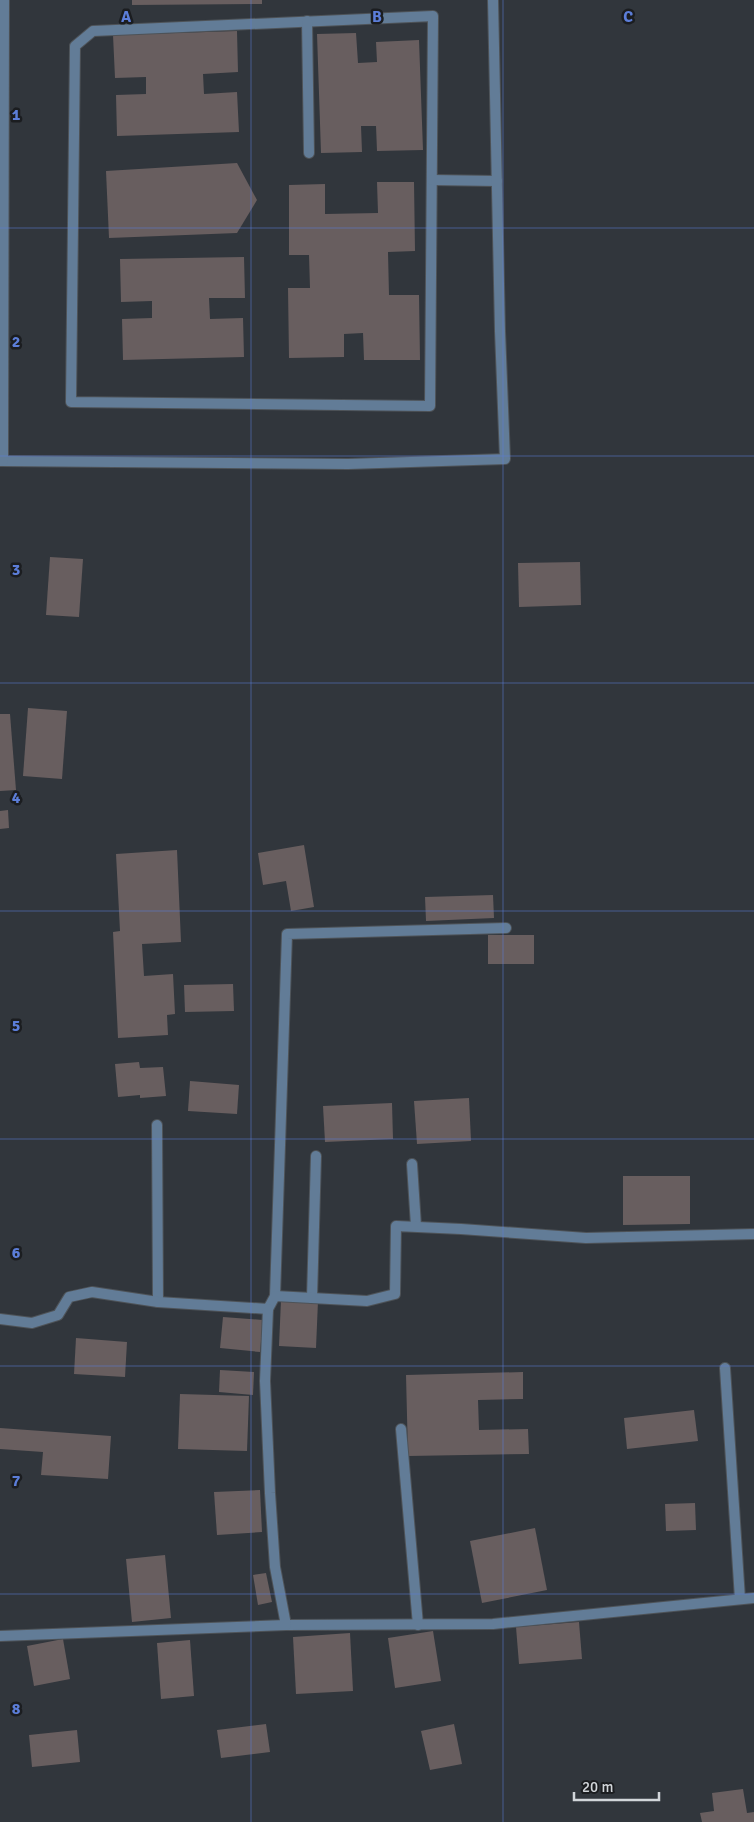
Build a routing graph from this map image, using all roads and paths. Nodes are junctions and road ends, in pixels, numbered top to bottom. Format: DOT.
graph roads {
  1 [pos="4,0"];
  2 [pos="493,0"];
  3 [pos="307,21"];
  4 [pos="309,153"];
  5 [pos="432,180"];
  6 [pos="497,181"];
  7 [pos="1,409"];
  8 [pos="2,461"];
  9 [pos="506,928"];
  10 [pos="157,1126"];
  11 [pos="316,1156"];
  12 [pos="412,1164"];
  13 [pos="416,1226"];
  14 [pos="754,1234"];
  15 [pos="275,1296"];
  16 [pos="312,1298"];
  17 [pos="158,1302"];
  18 [pos="268,1310"];
  19 [pos="0,1319"];
  20 [pos="725,1368"];
  21 [pos="402,1429"];
  22 [pos="754,1598"];
  23 [pos="740,1599"];
  24 [pos="286,1625"];
  25 [pos="418,1625"];
  26 [pos="0,1636"];
  1 -- 7 [label="street"];
  2 -- 6 [label="street"];
  3 -- 4 [label="street"];
  3 -- 5 [label="street"];
  3 -- 5 [label="street"];
  5 -- 6 [label="street"];
  6 -- 8 [label="street"];
  7 -- 8 [label="street"];
  9 -- 15 [label="street"];
  10 -- 17 [label="street"];
  11 -- 16 [label="street"];
  12 -- 13 [label="street"];
  13 -- 14 [label="street"];
  13 -- 16 [label="street"];
  15 -- 16 [label="street"];
  15 -- 18 [label="street"];
  17 -- 18 [label="street"];
  17 -- 19 [label="street"];
  18 -- 24 [label="street"];
  20 -- 23 [label="street"];
  21 -- 25 [label="street"];
  22 -- 23 [label="street"];
  23 -- 25 [label="street"];
  24 -- 25 [label="street"];
  24 -- 26 [label="street"];
}
